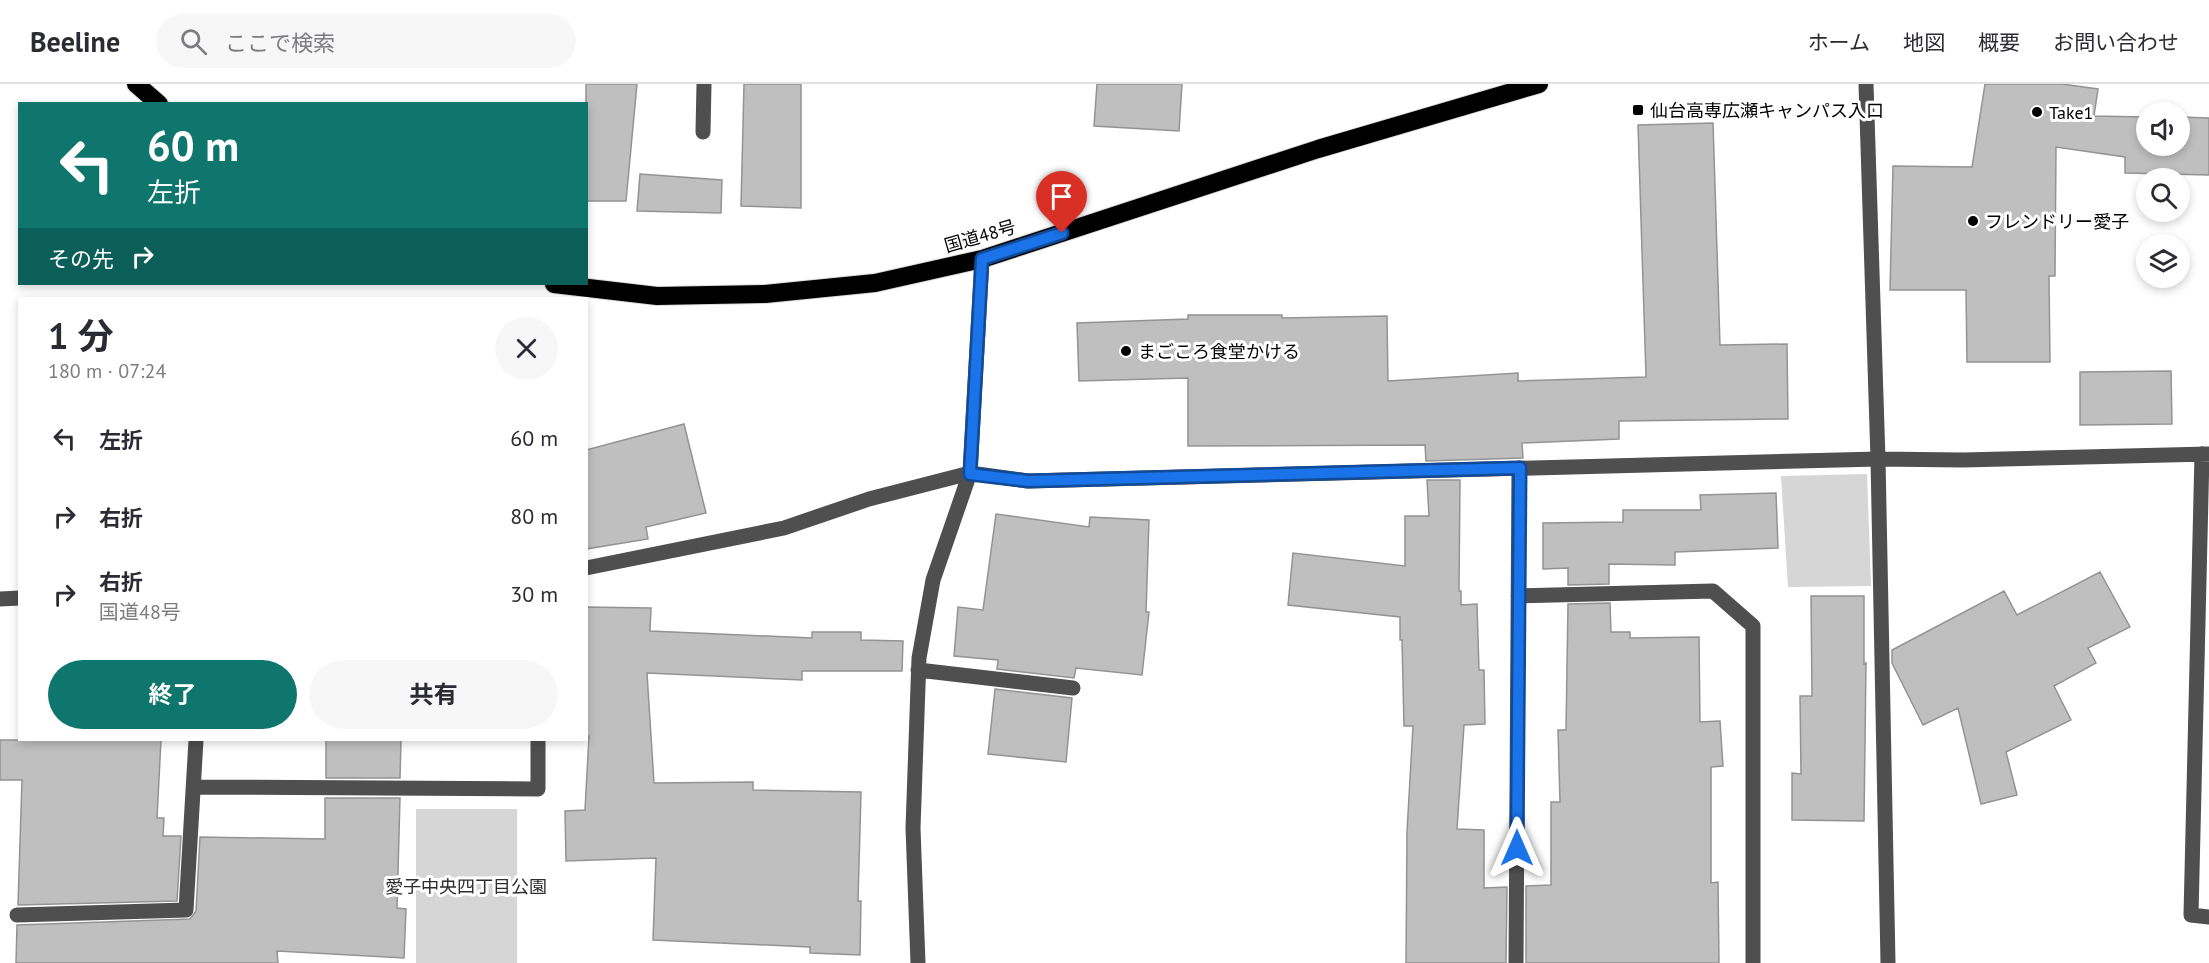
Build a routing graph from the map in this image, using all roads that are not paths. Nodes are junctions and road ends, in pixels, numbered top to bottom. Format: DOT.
graph roads {
  1 [pos="136,84"];
  2 [pos="704,84"];
  3 [pos="1539,84"];
  4 [pos="1866,84"];
  5 [pos="157,102"];
  6 [pos="703,132"];
  7 [pos="982,259"];
  8 [pos="563,285"];
  9 [pos="2206,454"];
  10 [pos="1878,459"];
  11 [pos="1520,468"];
  12 [pos="970,474"];
  13 [pos="588,567"];
  14 [pos="1518,596"];
  15 [pos="18,598"];
  16 [pos="0,599"];
  17 [pos="918,670"];
  18 [pos="1073,688"];
  19 [pos="196,741"];
  20 [pos="538,741"];
  21 [pos="194,787"];
  22 [pos="17,915"];
  23 [pos="2209,917"];
  24 [pos="918,963"];
  25 [pos="1516,963"];
  26 [pos="1753,963"];
  27 [pos="1888,963"];
  1 -- 5 [label="highway"];
  2 -- 6 [label="street"];
  3 -- 7 [label="highway, 国道48号"];
  4 -- 10 [label="street"];
  7 -- 8 [label="highway, 国道48号"];
  7 -- 12 [label="street"];
  9 -- 10 [label="street"];
  9 -- 23 [label="street"];
  10 -- 11 [label="street"];
  10 -- 27 [label="street"];
  11 -- 12 [label="street"];
  11 -- 14 [label="street"];
  12 -- 13 [label="street"];
  12 -- 17 [label="street"];
  14 -- 25 [label="street"];
  14 -- 26 [label="street"];
  15 -- 16 [label="street"];
  17 -- 18 [label="street"];
  17 -- 24 [label="street"];
  19 -- 21 [label="street"];
  20 -- 21 [label="street"];
  21 -- 22 [label="street"];
}
